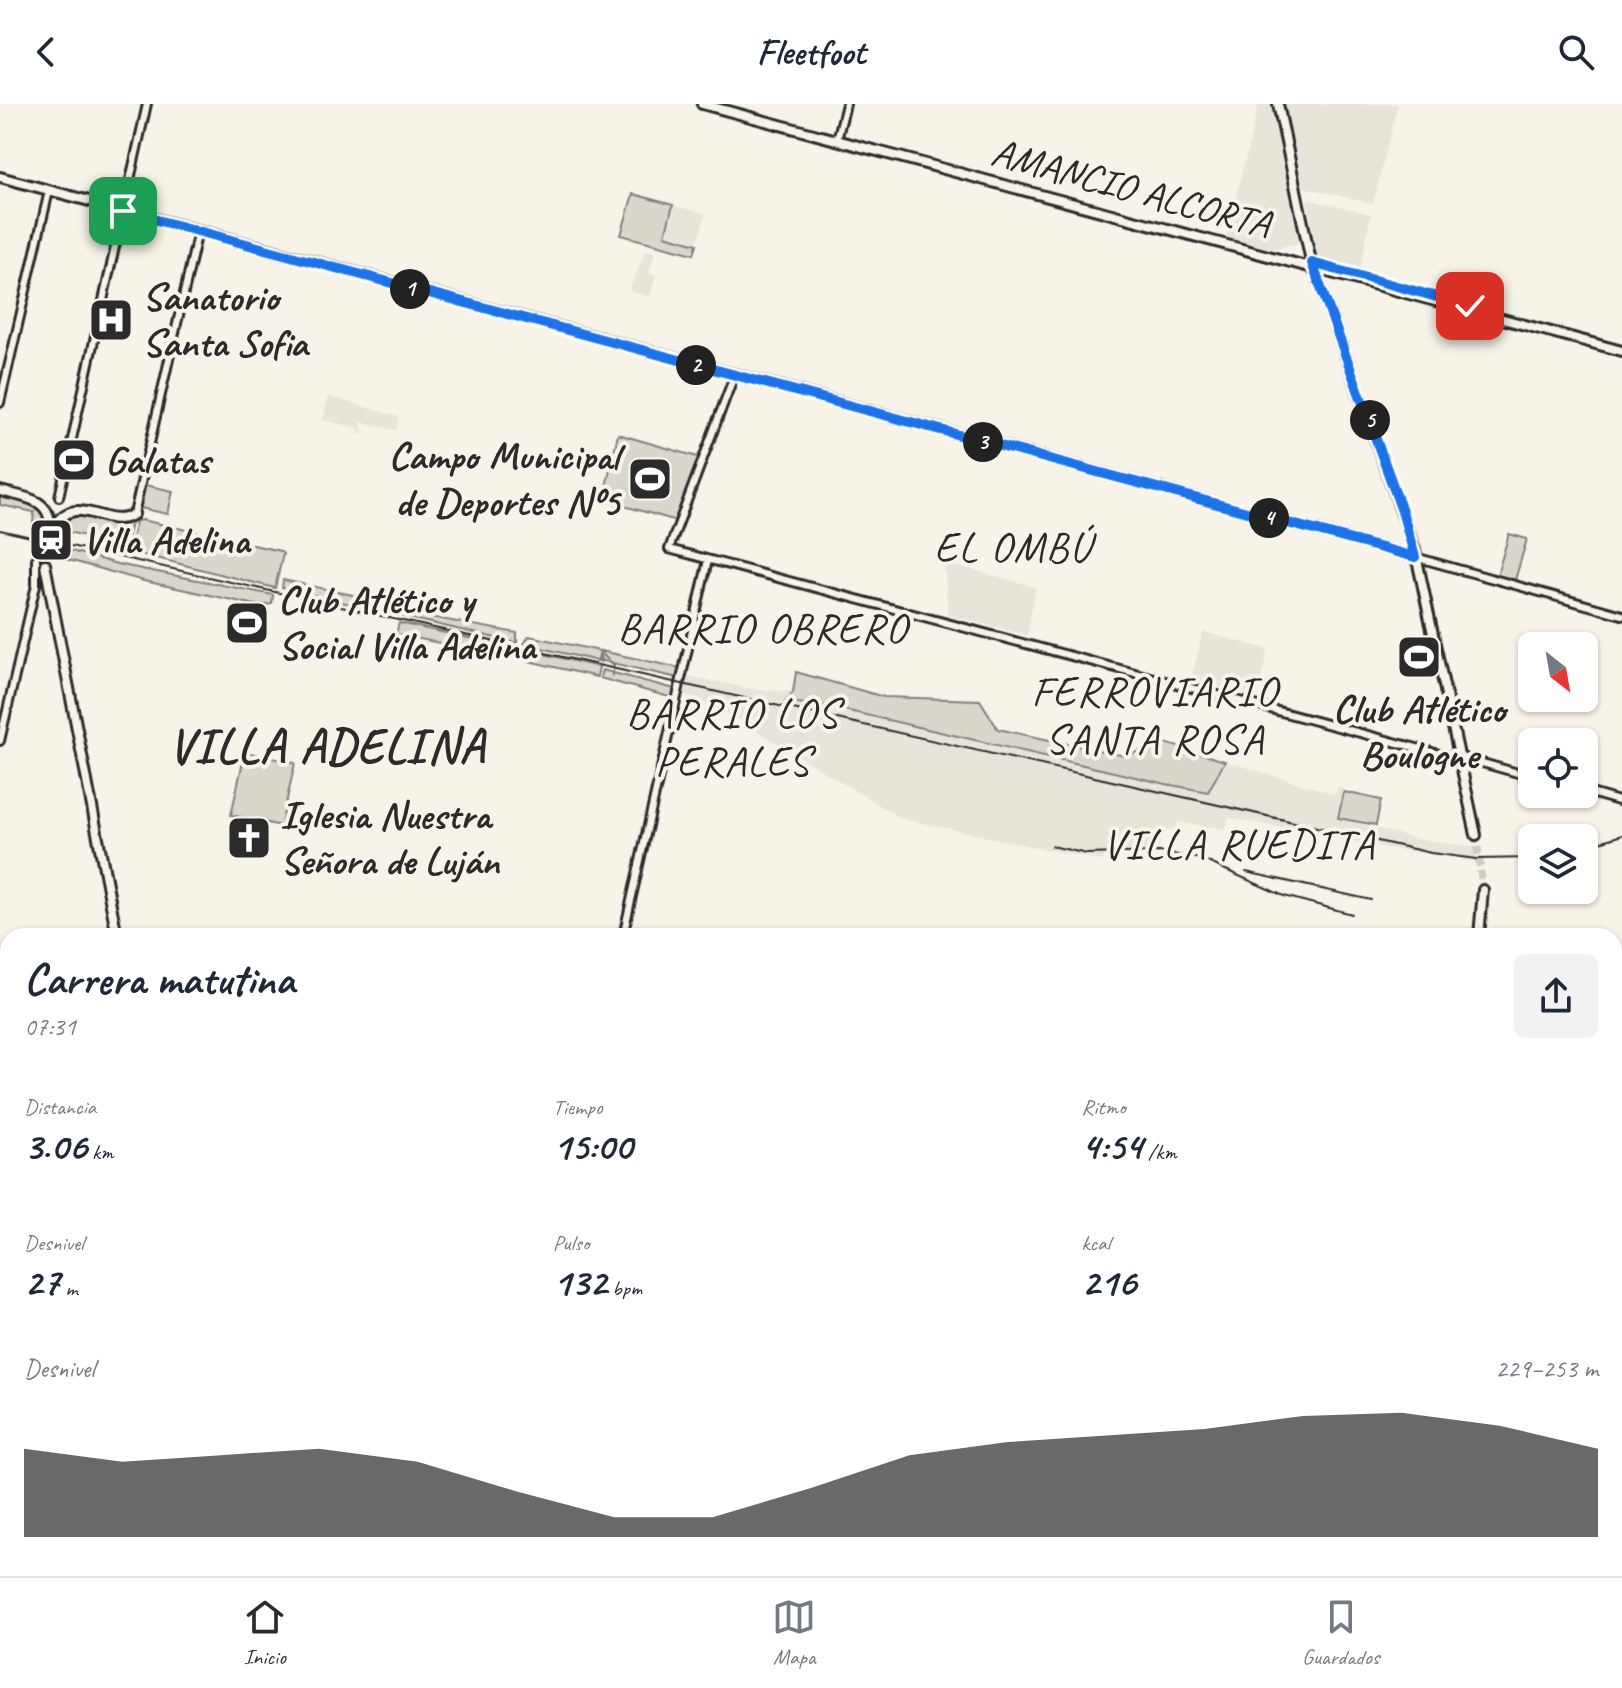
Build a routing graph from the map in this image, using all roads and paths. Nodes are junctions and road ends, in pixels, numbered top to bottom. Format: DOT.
graph roads {
  1 [pos="147,104"];
  2 [pos="702,104"];
  3 [pos="719,104"];
  4 [pos="846,104"];
  5 [pos="1278,104"];
  6 [pos="837,138"];
  7 [pos="0,177"];
  8 [pos="49,191"];
  9 [pos="123,211"];
  10 [pos="198,231"];
  11 [pos="1313,266"];
  12 [pos="1622,349"];
  13 [pos="734,376"];
  14 [pos="0,403"];
  15 [pos="0,491"];
  16 [pos="59,497"];
  17 [pos="134,514"];
  18 [pos="1415,557"];
  19 [pos="708,560"];
  20 [pos="41,562"];
  21 [pos="1622,615"];
  22 [pos="0,741"];
  23 [pos="1459,758"];
  24 [pos="1518,773"];
  25 [pos="1598,795"];
  26 [pos="1622,802"];
  27 [pos="1476,835"];
  28 [pos="1483,890"];
  29 [pos="115,928"];
  30 [pos="625,928"];
  31 [pos="1480,928"];
  1 -- 9 [label="street"];
  2 -- 6 [label="main road, AMANCIO ALCORTA"];
  3 -- 6 [label="main road"];
  4 -- 6 [label="street"];
  5 -- 11 [label="main road"];
  6 -- 11 [label="main road, AMANCIO ALCORTA"];
  7 -- 8 [label="main road"];
  8 -- 9 [label="main road"];
  8 -- 14 [label="street"];
  9 -- 10 [label="main road"];
  9 -- 16 [label="street"];
  10 -- 13 [label="main road"];
  10 -- 17 [label="street"];
  11 -- 12 [label="main road, AMANCIO ALCORTA"];
  11 -- 18 [label="main road"];
  13 -- 18 [label="main road"];
  13 -- 19 [label="street"];
  15 -- 17 [label="main road"];
  18 -- 21 [label="street"];
  18 -- 23 [label="main road"];
  19 -- 23 [label="street"];
  19 -- 30 [label="street"];
  20 -- 22 [label="street"];
  20 -- 29 [label="main road"];
  23 -- 24 [label="street"];
  23 -- 27 [label="main road"];
  25 -- 26 [label="street"];
  28 -- 31 [label="main road"];
}
